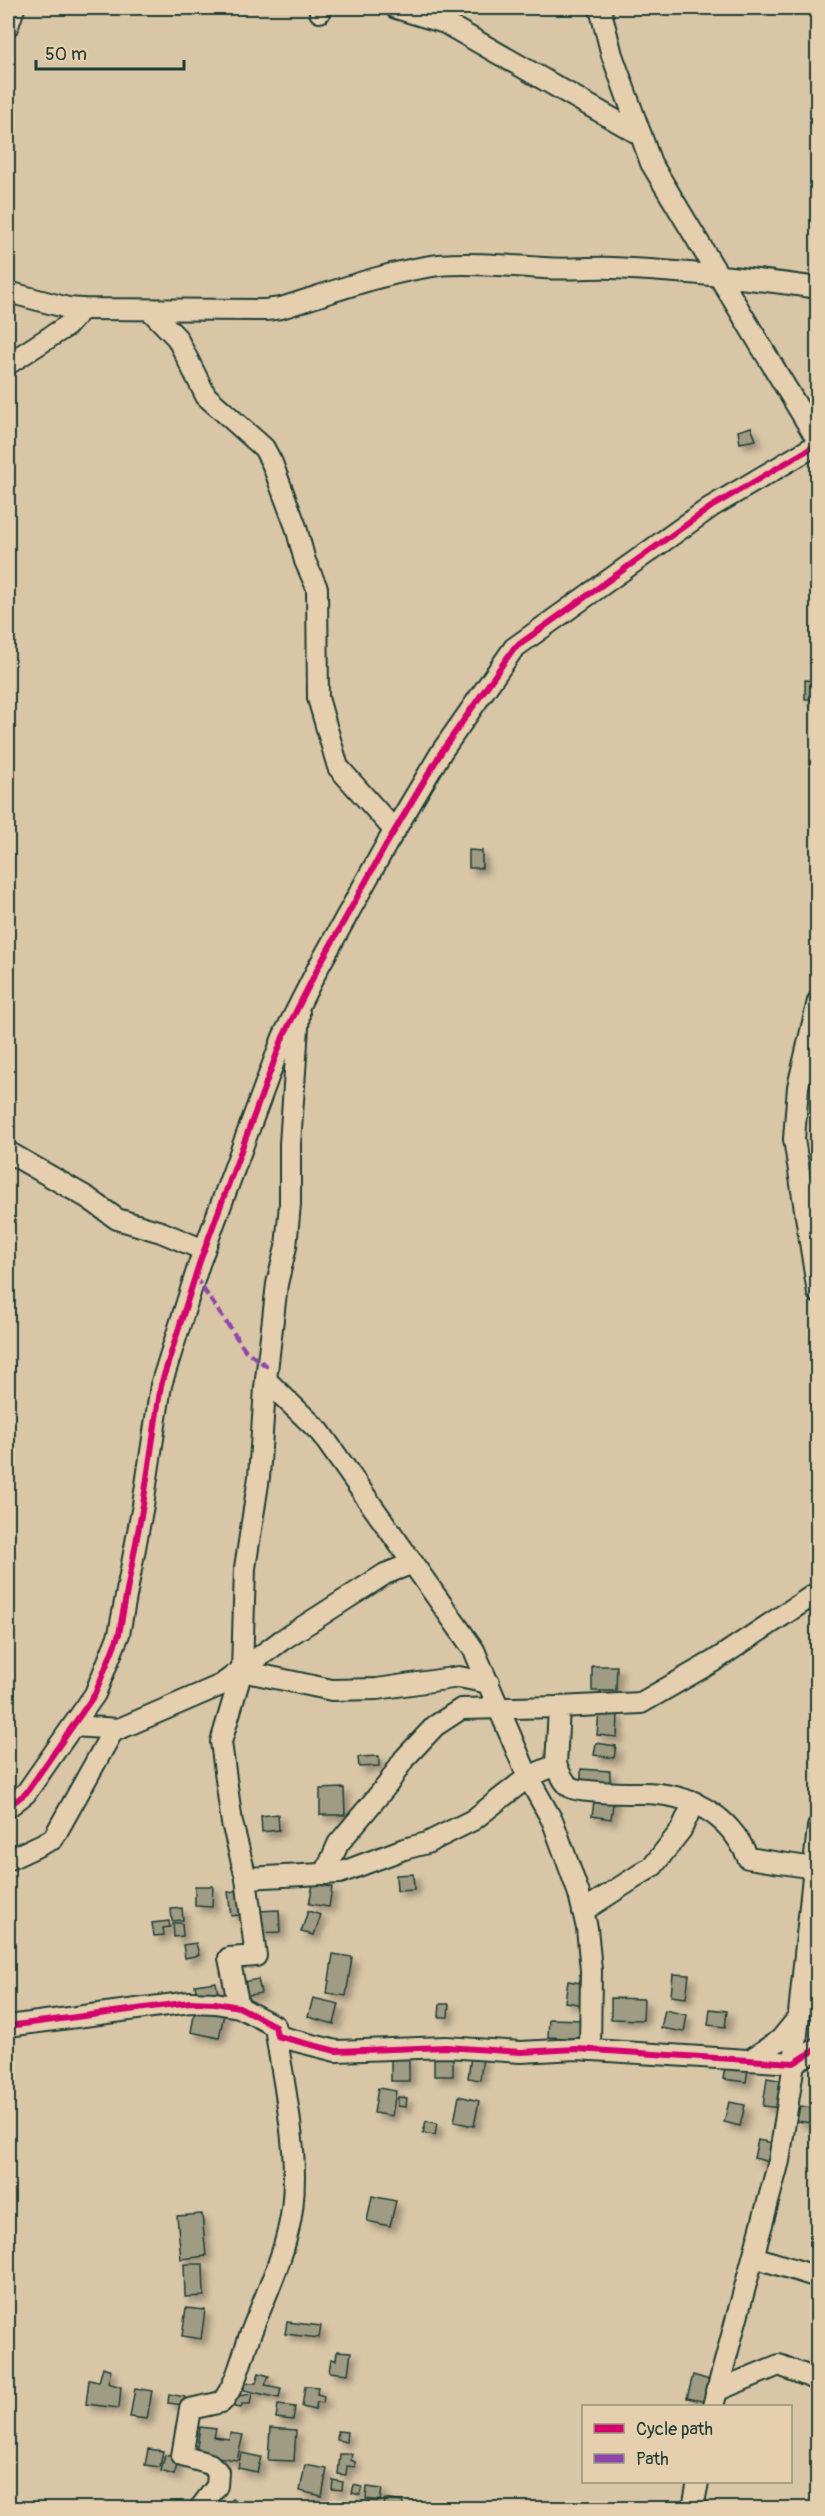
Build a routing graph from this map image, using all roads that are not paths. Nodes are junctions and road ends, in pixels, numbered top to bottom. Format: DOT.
graph roads {
  1 [pos="14,8"];
  2 [pos="396,8"];
  3 [pos="600,8"];
  4 [pos="8,26"];
  5 [pos="641,135"];
  6 [pos="718,274"];
  7 [pos="818,288"];
  8 [pos="8,292"];
  9 [pos="82,309"];
  10 [pos="150,310"];
  11 [pos="8,364"];
  12 [pos="818,442"];
  13 [pos="395,831"];
  14 [pos="818,1001"];
  15 [pos="299,1005"];
  16 [pos="8,1152"];
  17 [pos="814,1249"];
  18 [pos="204,1250"];
  19 [pos="818,1293"];
  20 [pos="266,1380"];
  21 [pos="413,1563"];
  22 [pos="818,1592"];
  23 [pos="242,1671"];
  24 [pos="489,1683"];
  25 [pos="500,1707"];
  26 [pos="559,1707"];
  27 [pos="73,1726"];
  28 [pos="114,1729"];
  29 [pos="556,1765"];
  30 [pos="528,1777"];
  31 [pos="694,1802"];
  32 [pos="8,1807"];
  33 [pos="818,1827"];
  34 [pos="8,1860"];
  35 [pos="814,1868"];
  36 [pos="325,1874"];
  37 [pos="246,1878"];
  38 [pos="583,1911"];
  39 [pos="239,2007"];
  40 [pos="799,2017"];
  41 [pos="8,2026"];
  42 [pos="275,2026"];
  43 [pos="818,2048"];
  44 [pos="590,2050"];
  45 [pos="752,2059"];
  46 [pos="794,2063"];
  47 [pos="754,2258"];
  48 [pos="818,2277"];
  49 [pos="818,2380"];
  50 [pos="715,2398"];
  51 [pos="698,2483"];
  52 [pos="200,2508"];
  53 [pos="693,2508"];
  1 -- 4 [label="street"];
  2 -- 5 [label="street"];
  3 -- 5 [label="street"];
  5 -- 6 [label="street"];
  6 -- 7 [label="street"];
  6 -- 10 [label="street"];
  6 -- 12 [label="street"];
  8 -- 9 [label="street"];
  9 -- 10 [label="street"];
  9 -- 11 [label="street"];
  10 -- 13 [label="street"];
  12 -- 13 [label="street"];
  13 -- 15 [label="street"];
  14 -- 17 [label="street"];
  15 -- 18 [label="street"];
  15 -- 20 [label="street"];
  16 -- 18 [label="street"];
  17 -- 19 [label="street"];
  18 -- 27 [label="street"];
  20 -- 21 [label="street"];
  20 -- 23 [label="street"];
  21 -- 23 [label="street"];
  21 -- 24 [label="street"];
  22 -- 26 [label="street"];
  23 -- 24 [label="street"];
  23 -- 28 [label="street"];
  23 -- 37 [label="street"];
  24 -- 25 [label="street"];
  25 -- 26 [label="street"];
  25 -- 30 [label="street"];
  25 -- 36 [label="street"];
  26 -- 29 [label="street"];
  27 -- 28 [label="street"];
  27 -- 32 [label="street"];
  28 -- 34 [label="street"];
  29 -- 30 [label="street"];
  29 -- 31 [label="street"];
  30 -- 36 [label="street"];
  30 -- 38 [label="street"];
  31 -- 35 [label="street"];
  31 -- 38 [label="street"];
  33 -- 35 [label="street"];
  35 -- 40 [label="street"];
  36 -- 37 [label="street"];
  37 -- 39 [label="street"];
  38 -- 44 [label="street"];
  39 -- 41 [label="street"];
  39 -- 42 [label="street"];
  40 -- 45 [label="street"];
  40 -- 46 [label="street"];
  42 -- 44 [label="street"];
  42 -- 52 [label="street"];
  43 -- 46 [label="street"];
  44 -- 45 [label="street"];
  45 -- 46 [label="street"];
  46 -- 47 [label="street"];
  47 -- 48 [label="street"];
  47 -- 50 [label="street"];
  49 -- 50 [label="street"];
  51 -- 53 [label="street"];
}
